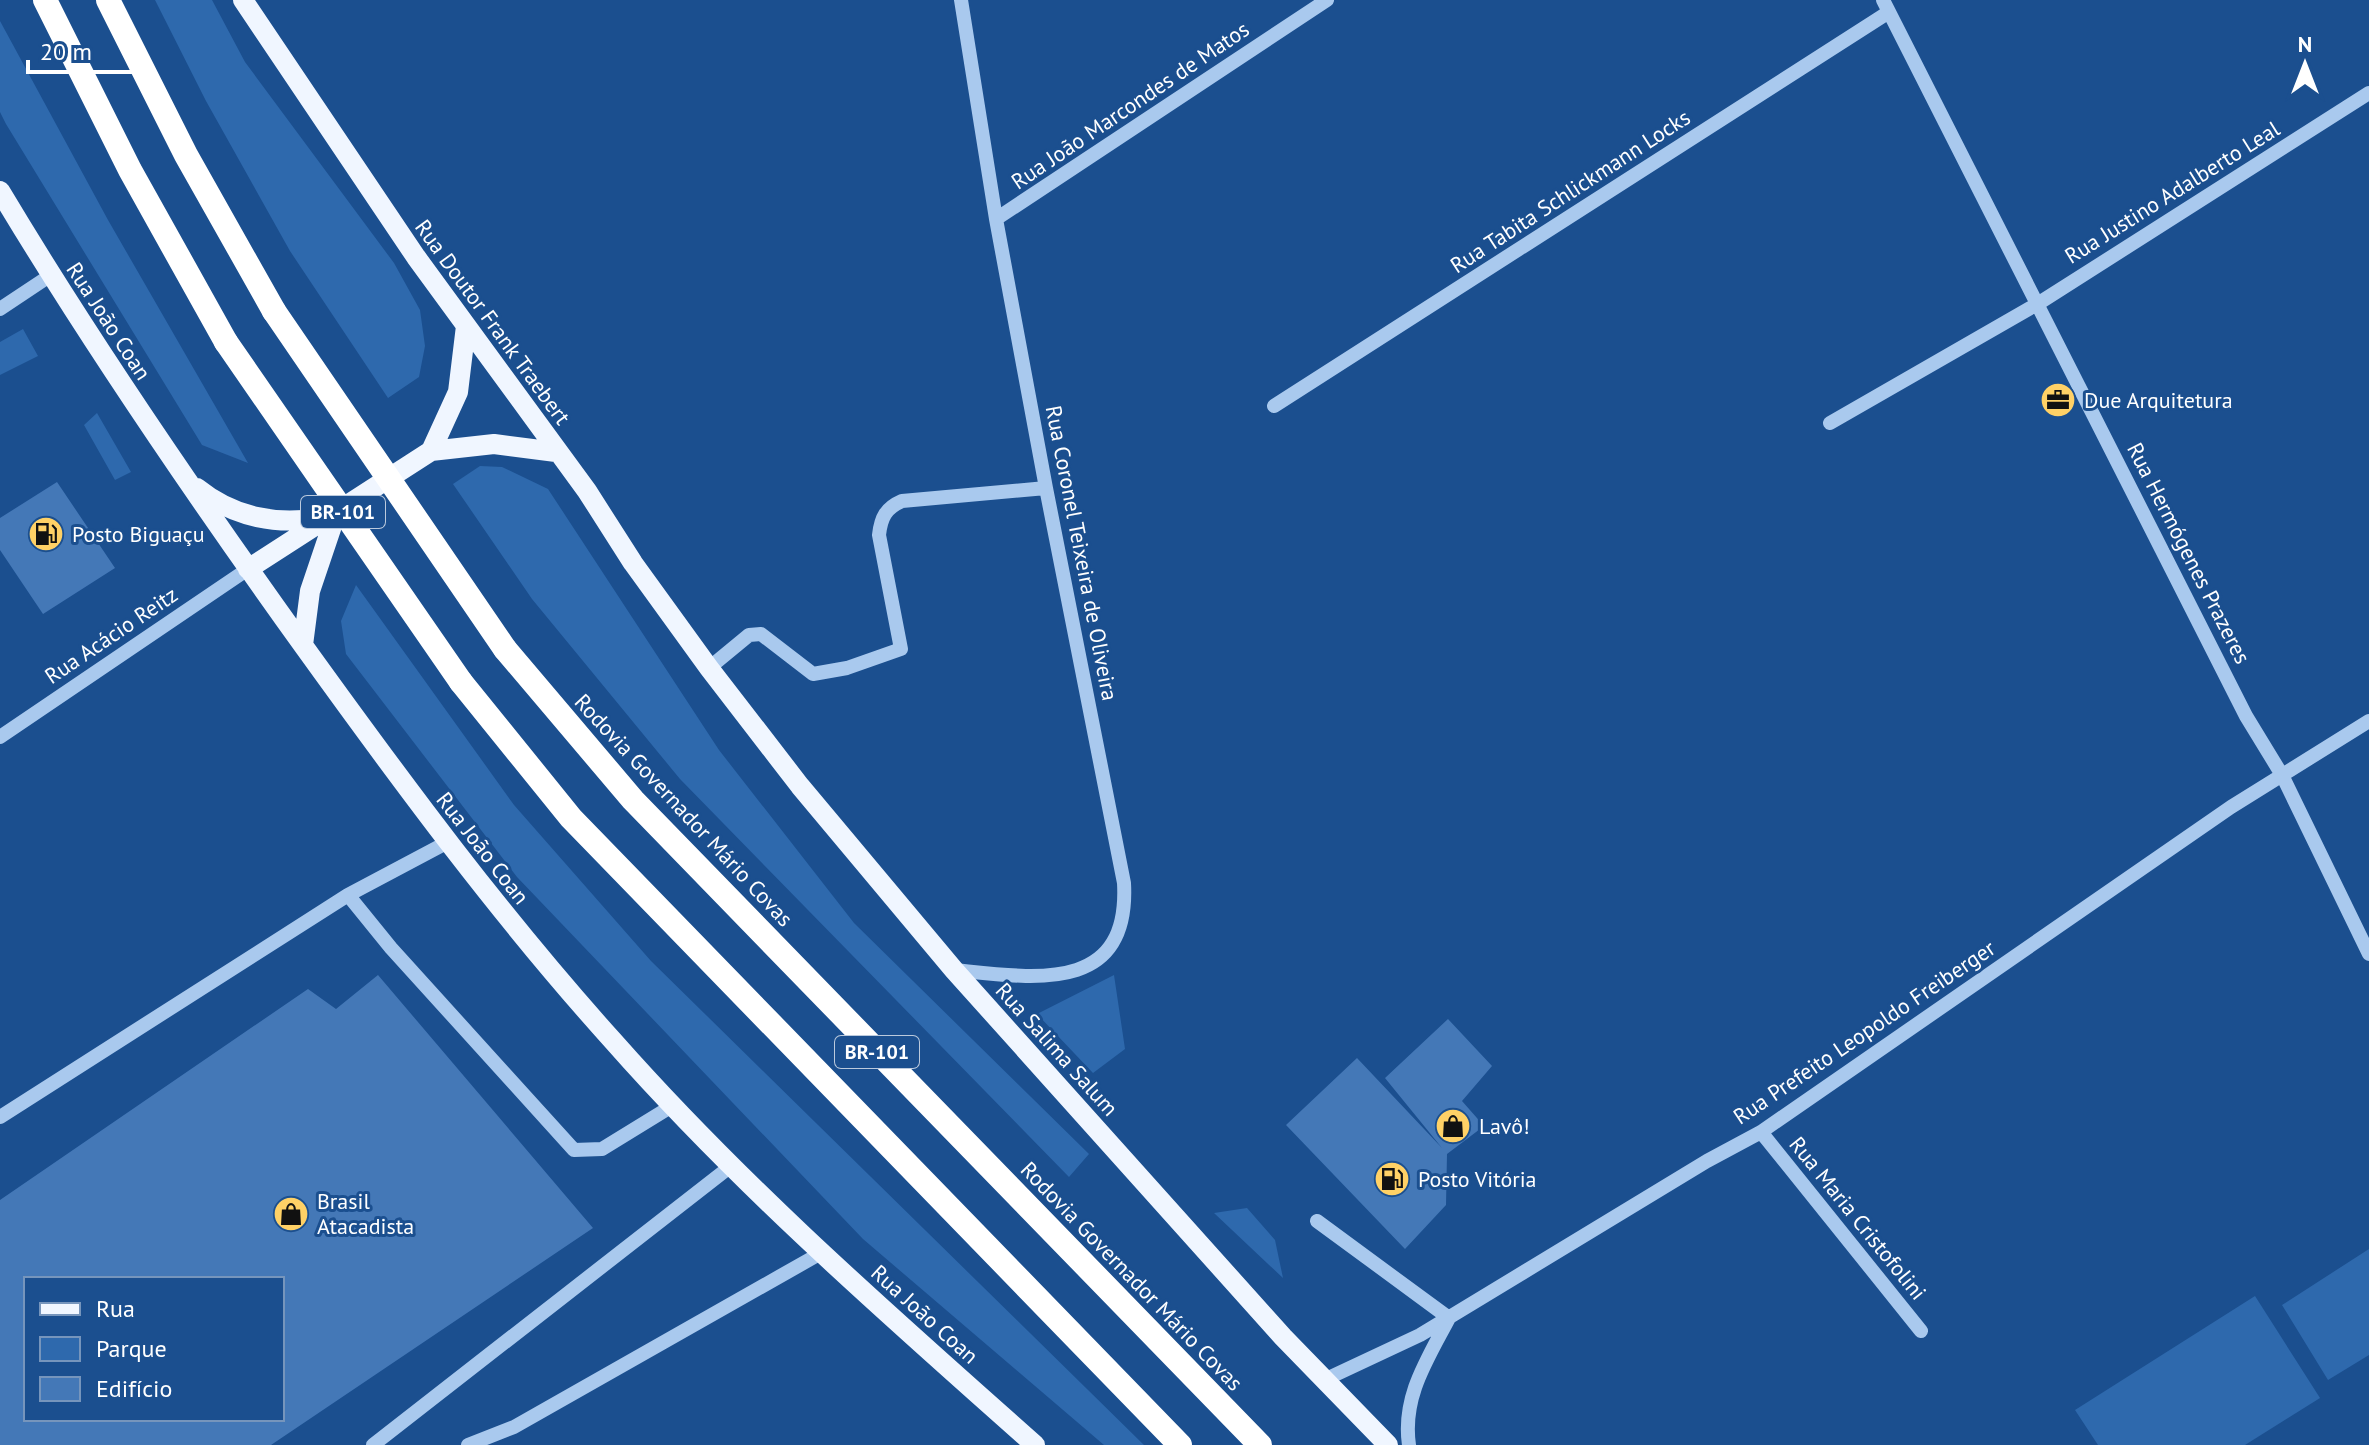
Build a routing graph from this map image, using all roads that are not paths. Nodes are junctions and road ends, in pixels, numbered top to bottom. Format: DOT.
graph roads {
  1 [pos="45,0"];
  2 [pos="108,0"];
  3 [pos="243,0"];
  4 [pos="961,0"];
  5 [pos="1327,0"];
  6 [pos="1886,6"];
  7 [pos="2369,93"];
  8 [pos="0,191"];
  9 [pos="996,219"];
  10 [pos="51,275"];
  11 [pos="2039,303"];
  12 [pos="0,309"];
  13 [pos="466,326"];
  14 [pos="1274,406"];
  15 [pos="1830,423"];
  16 [pos="431,451"];
  17 [pos="556,452"];
  18 [pos="186,479"];
  19 [pos="1046,488"];
  20 [pos="336,514"];
  21 [pos="248,569"];
  22 [pos="303,645"];
  23 [pos="709,668"];
  24 [pos="2369,721"];
  25 [pos="0,737"];
  26 [pos="2282,775"];
  27 [pos="446,843"];
  28 [pos="348,895"];
  29 [pos="2369,954"];
  30 [pos="954,970"];
  31 [pos="672,1106"];
  32 [pos="0,1117"];
  33 [pos="1761,1132"];
  34 [pos="731,1166"];
  35 [pos="1317,1221"];
  36 [pos="821,1253"];
  37 [pos="1449,1318"];
  38 [pos="1921,1331"];
  39 [pos="1324,1380"];
  40 [pos="373,1445"];
  41 [pos="468,1445"];
  42 [pos="1035,1445"];
  43 [pos="1180,1445"];
  44 [pos="1260,1445"];
  45 [pos="1388,1445"];
  46 [pos="1409,1445"];
  1 -- 43 [label="highway, BR-101, bridge"];
  2 -- 44 [label="highway, Rodovia Governador Mário Covas / BR-101, bridge"];
  3 -- 13 [label="main road, Rua Doutor Frank Traebert"];
  4 -- 9 [label="street, Rua Coronel Teixeira de Oliveira"];
  5 -- 9 [label="street, Rua João Marcondes de Matos"];
  6 -- 11 [label="street, Rua Hermógenes Prazeres"];
  6 -- 14 [label="street, Rua Tabita Schlickmann Locks"];
  7 -- 11 [label="street, Rua Justino Adalberto Leal"];
  8 -- 10 [label="main road, Rua João Coan"];
  9 -- 19 [label="street, Rua Coronel Teixeira de Oliveira"];
  10 -- 12 [label="street"];
  10 -- 18 [label="main road, Rua João Coan"];
  11 -- 15 [label="street, Rua Justino Adalberto Leal"];
  11 -- 26 [label="street, Rua Hermógenes Prazeres"];
  13 -- 16 [label="main road"];
  13 -- 17 [label="main road, Rua Doutor Frank Traebert"];
  16 -- 17 [label="main road"];
  16 -- 20 [label="main road"];
  17 -- 23 [label="main road, Rua Doutor Frank Traebert"];
  18 -- 20 [label="main road"];
  18 -- 21 [label="main road, Rua João Coan"];
  19 -- 23 [label="street"];
  19 -- 30 [label="street, Rua Coronel Teixeira de Oliveira"];
  20 -- 21 [label="main road"];
  20 -- 22 [label="main road"];
  21 -- 22 [label="main road, Rua João Coan"];
  21 -- 25 [label="street, Rua Acácio Reitz"];
  22 -- 27 [label="main road, Rua João Coan"];
  23 -- 30 [label="main road, Rua Salima Salum"];
  24 -- 26 [label="street, Rua Prefeito Leopoldo Freiberger"];
  26 -- 29 [label="street, Rua Hermógenes Prazeres"];
  26 -- 33 [label="street, Rua Prefeito Leopoldo Freiberger"];
  27 -- 28 [label="street"];
  27 -- 31 [label="main road, Rua João Coan"];
  28 -- 31 [label="street"];
  28 -- 32 [label="street"];
  30 -- 39 [label="main road, Rua Salima Salum"];
  31 -- 34 [label="main road, Rua João Coan"];
  33 -- 37 [label="street, Rua Prefeito Leopoldo Freiberger"];
  33 -- 38 [label="street, Rua Maria Cristofolini"];
  34 -- 36 [label="main road, Rua João Coan"];
  34 -- 40 [label="street"];
  35 -- 37 [label="street"];
  36 -- 41 [label="street"];
  36 -- 42 [label="main road, Rua João Coan"];
  37 -- 39 [label="street, Rua Prefeito Leopoldo Freiberger"];
  37 -- 46 [label="street"];
  39 -- 45 [label="main road, Rua Salima Salum"];
}
